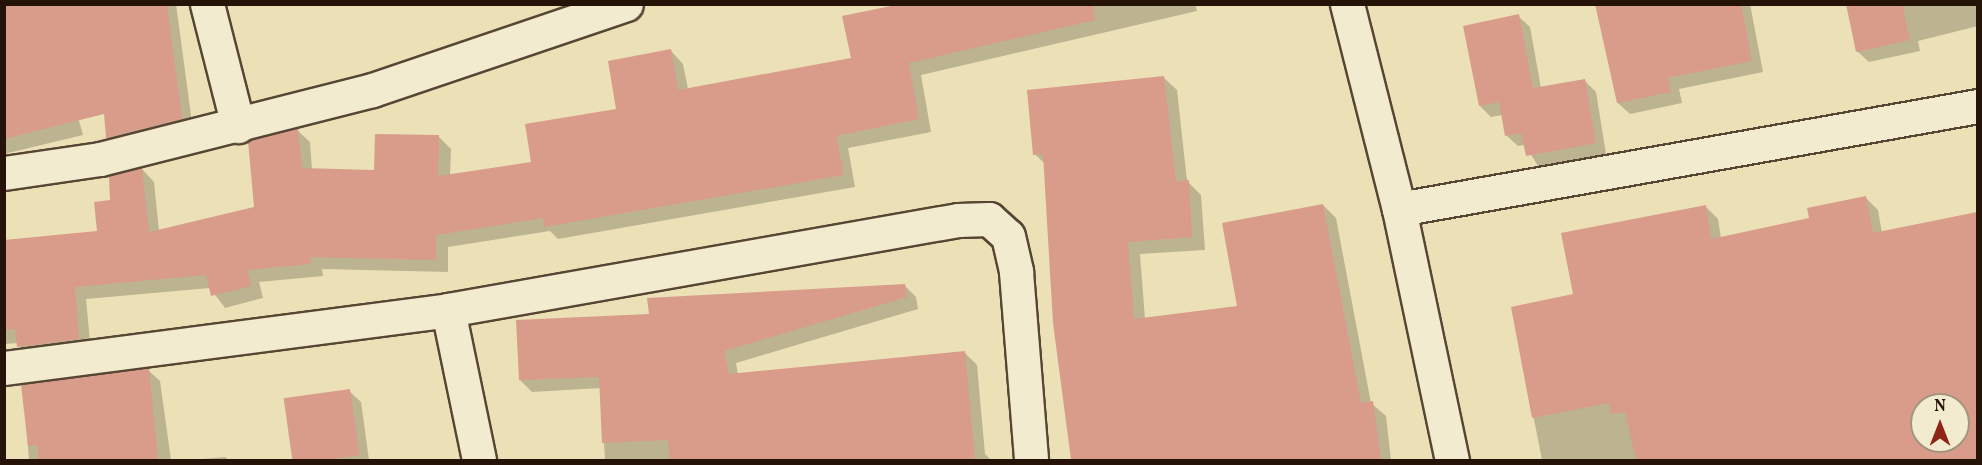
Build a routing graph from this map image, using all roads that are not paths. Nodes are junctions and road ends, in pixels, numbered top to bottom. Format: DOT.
graph roads {
  1 [pos="207,4"];
  2 [pos="626,4"];
  3 [pos="1347,4"];
  4 [pos="1977,106"];
  5 [pos="238,126"];
  6 [pos="4,173"];
  7 [pos="1399,209"];
  8 [pos="448,310"];
  9 [pos="4,368"];
  10 [pos="479,460"];
  11 [pos="1031,460"];
  12 [pos="1452,460"];
  1 -- 5 [label="street"];
  2 -- 5 [label="street"];
  3 -- 7 [label="street"];
  4 -- 7 [label="street"];
  5 -- 6 [label="street"];
  7 -- 12 [label="street"];
  8 -- 9 [label="street"];
  8 -- 10 [label="street"];
  8 -- 11 [label="street"];
}
